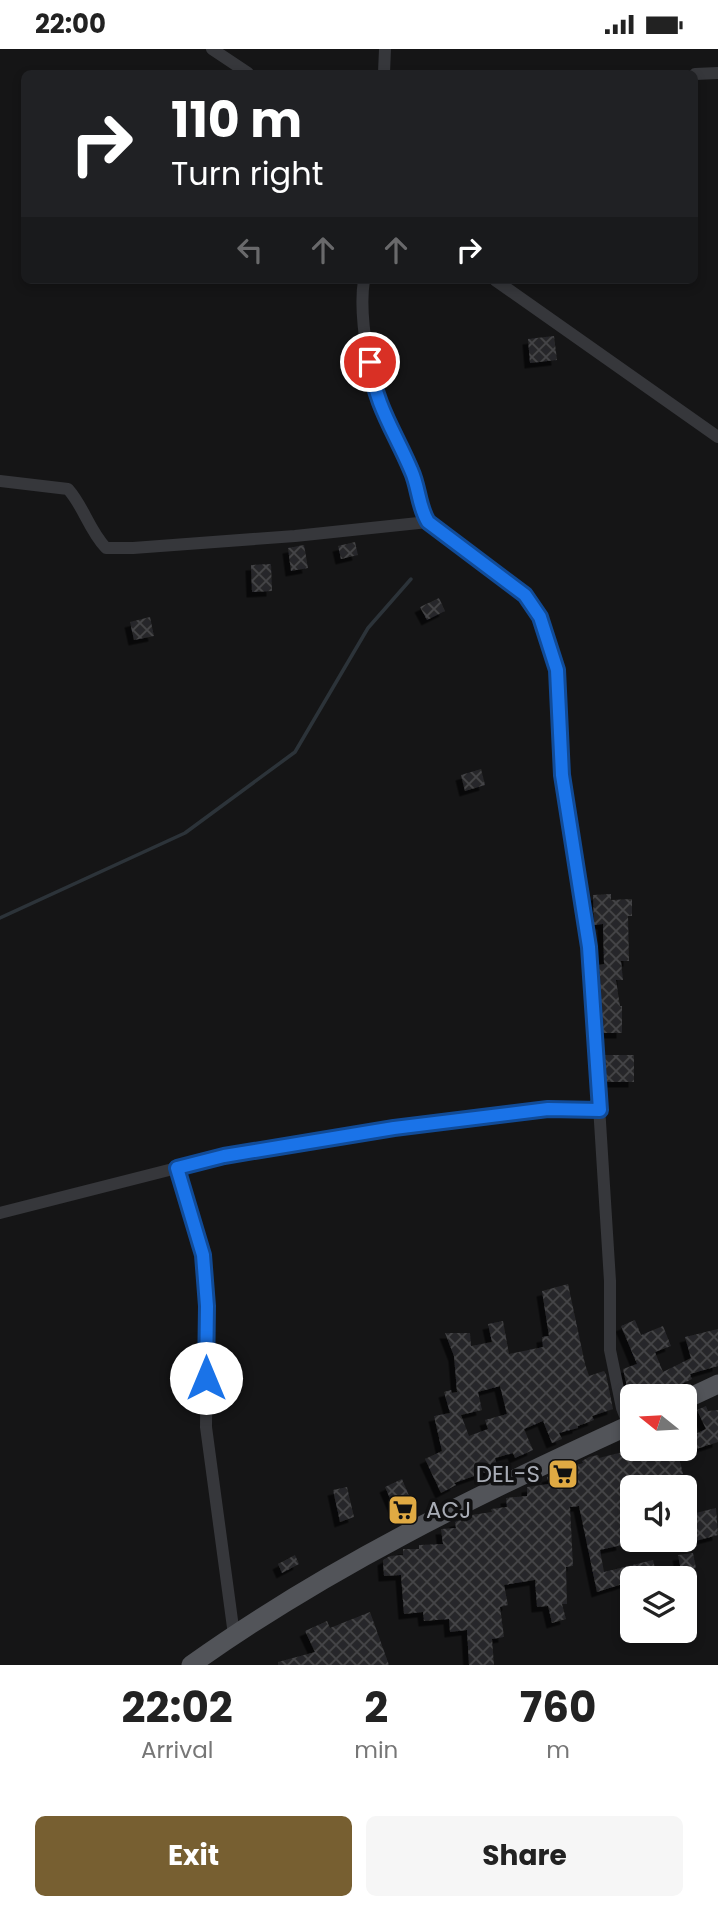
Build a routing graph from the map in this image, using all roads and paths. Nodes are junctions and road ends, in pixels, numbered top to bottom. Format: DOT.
graph roads {
  1 [pos="212,49"];
  2 [pos="385,49"];
  3 [pos="244,70"];
  4 [pos="384,70"];
  5 [pos="698,73"];
  6 [pos="718,73"];
  7 [pos="363,284"];
  8 [pos="501,284"];
  9 [pos="718,437"];
  10 [pos="0,481"];
  11 [pos="428,522"];
  12 [pos="600,1110"];
  13 [pos="177,1168"];
  14 [pos="0,1213"];
  15 [pos="718,1384"];
  16 [pos="697,1394"];
  17 [pos="620,1398"];
  18 [pos="620,1430"];
  19 [pos="234,1635"];
  20 [pos="191,1665"];
  1 -- 3 [label="street"];
  2 -- 4 [label="street"];
  5 -- 6 [label="street"];
  7 -- 11 [label="street"];
  8 -- 9 [label="street"];
  10 -- 11 [label="street"];
  11 -- 12 [label="street"];
  12 -- 13 [label="street"];
  12 -- 17 [label="street"];
  13 -- 14 [label="street"];
  13 -- 19 [label="street"];
  15 -- 16 [label="main road"];
  18 -- 19 [label="main road"];
  19 -- 20 [label="main road"];
}
